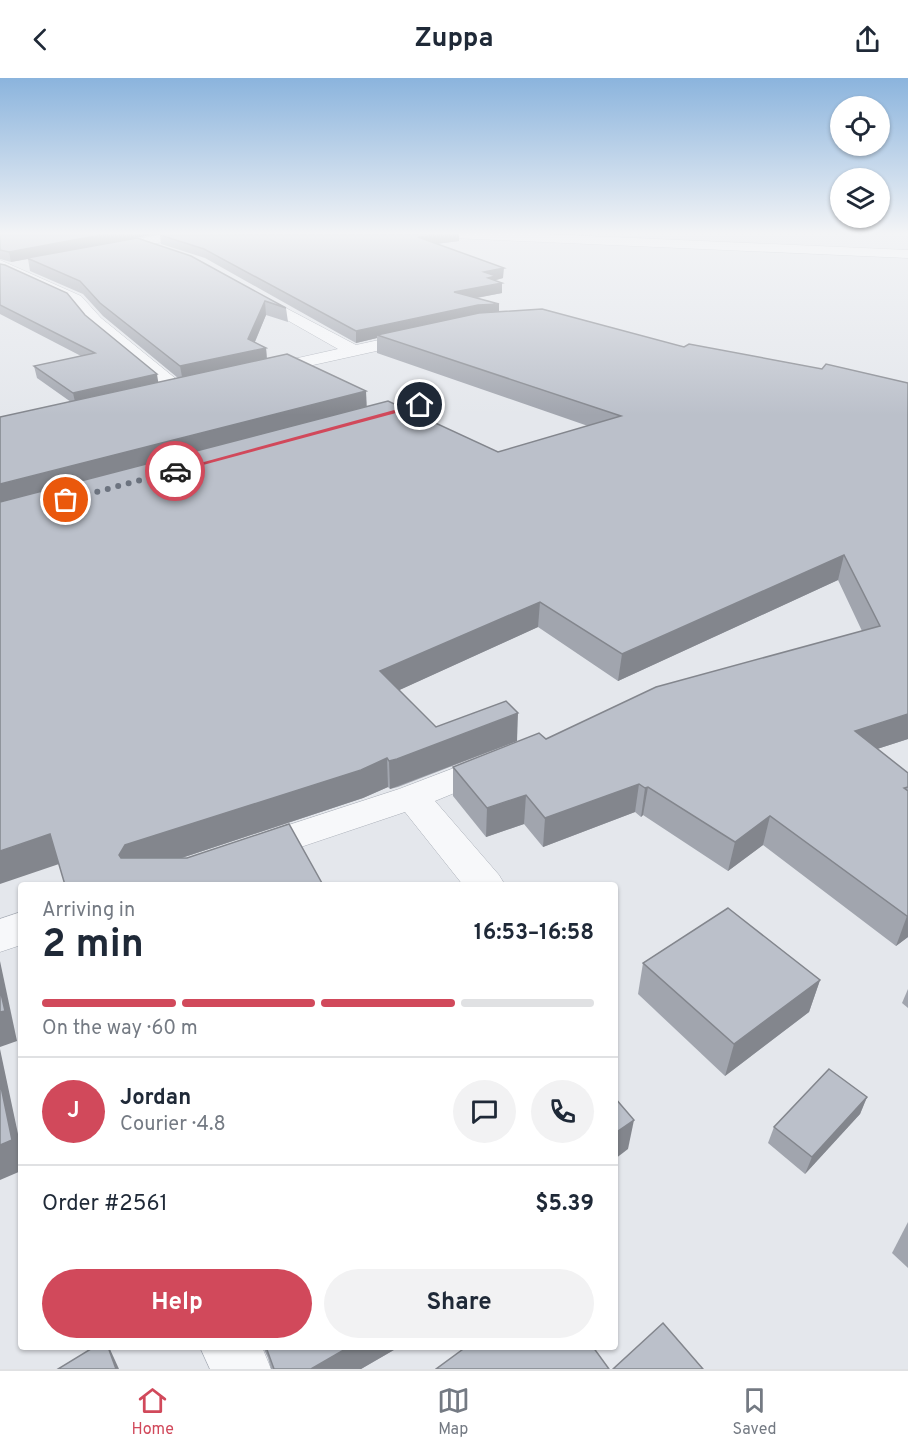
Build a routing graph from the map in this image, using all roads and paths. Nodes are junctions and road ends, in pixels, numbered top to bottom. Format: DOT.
graph roads {
  1 [pos="65,294"];
  2 [pos="253,294"];
  3 [pos="433,333"];
  4 [pos="354,351"];
  5 [pos="237,377"];
  6 [pos="202,385"];
  7 [pos="178,391"];
  8 [pos="156,396"];
  9 [pos="420,405"];
  10 [pos="341,426"];
  11 [pos="523,752"];
  12 [pos="412,796"];
  13 [pos="226,859"];
  14 [pos="483,882"];
  15 [pos="18,929"];
  16 [pos="0,936"];
  17 [pos="232,1350"];
  18 [pos="241,1369"];
  1 -- 7 [label="street"];
  2 -- 4 [label="street"];
  3 -- 4 [label="street"];
  4 -- 5 [label="street"];
  6 -- 7 [label="street"];
  7 -- 8 [label="street"];
  9 -- 10 [label="street"];
  11 -- 12 [label="street"];
  12 -- 13 [label="street"];
  12 -- 14 [label="street"];
  15 -- 16 [label="street"];
  17 -- 18 [label="street"];
}
